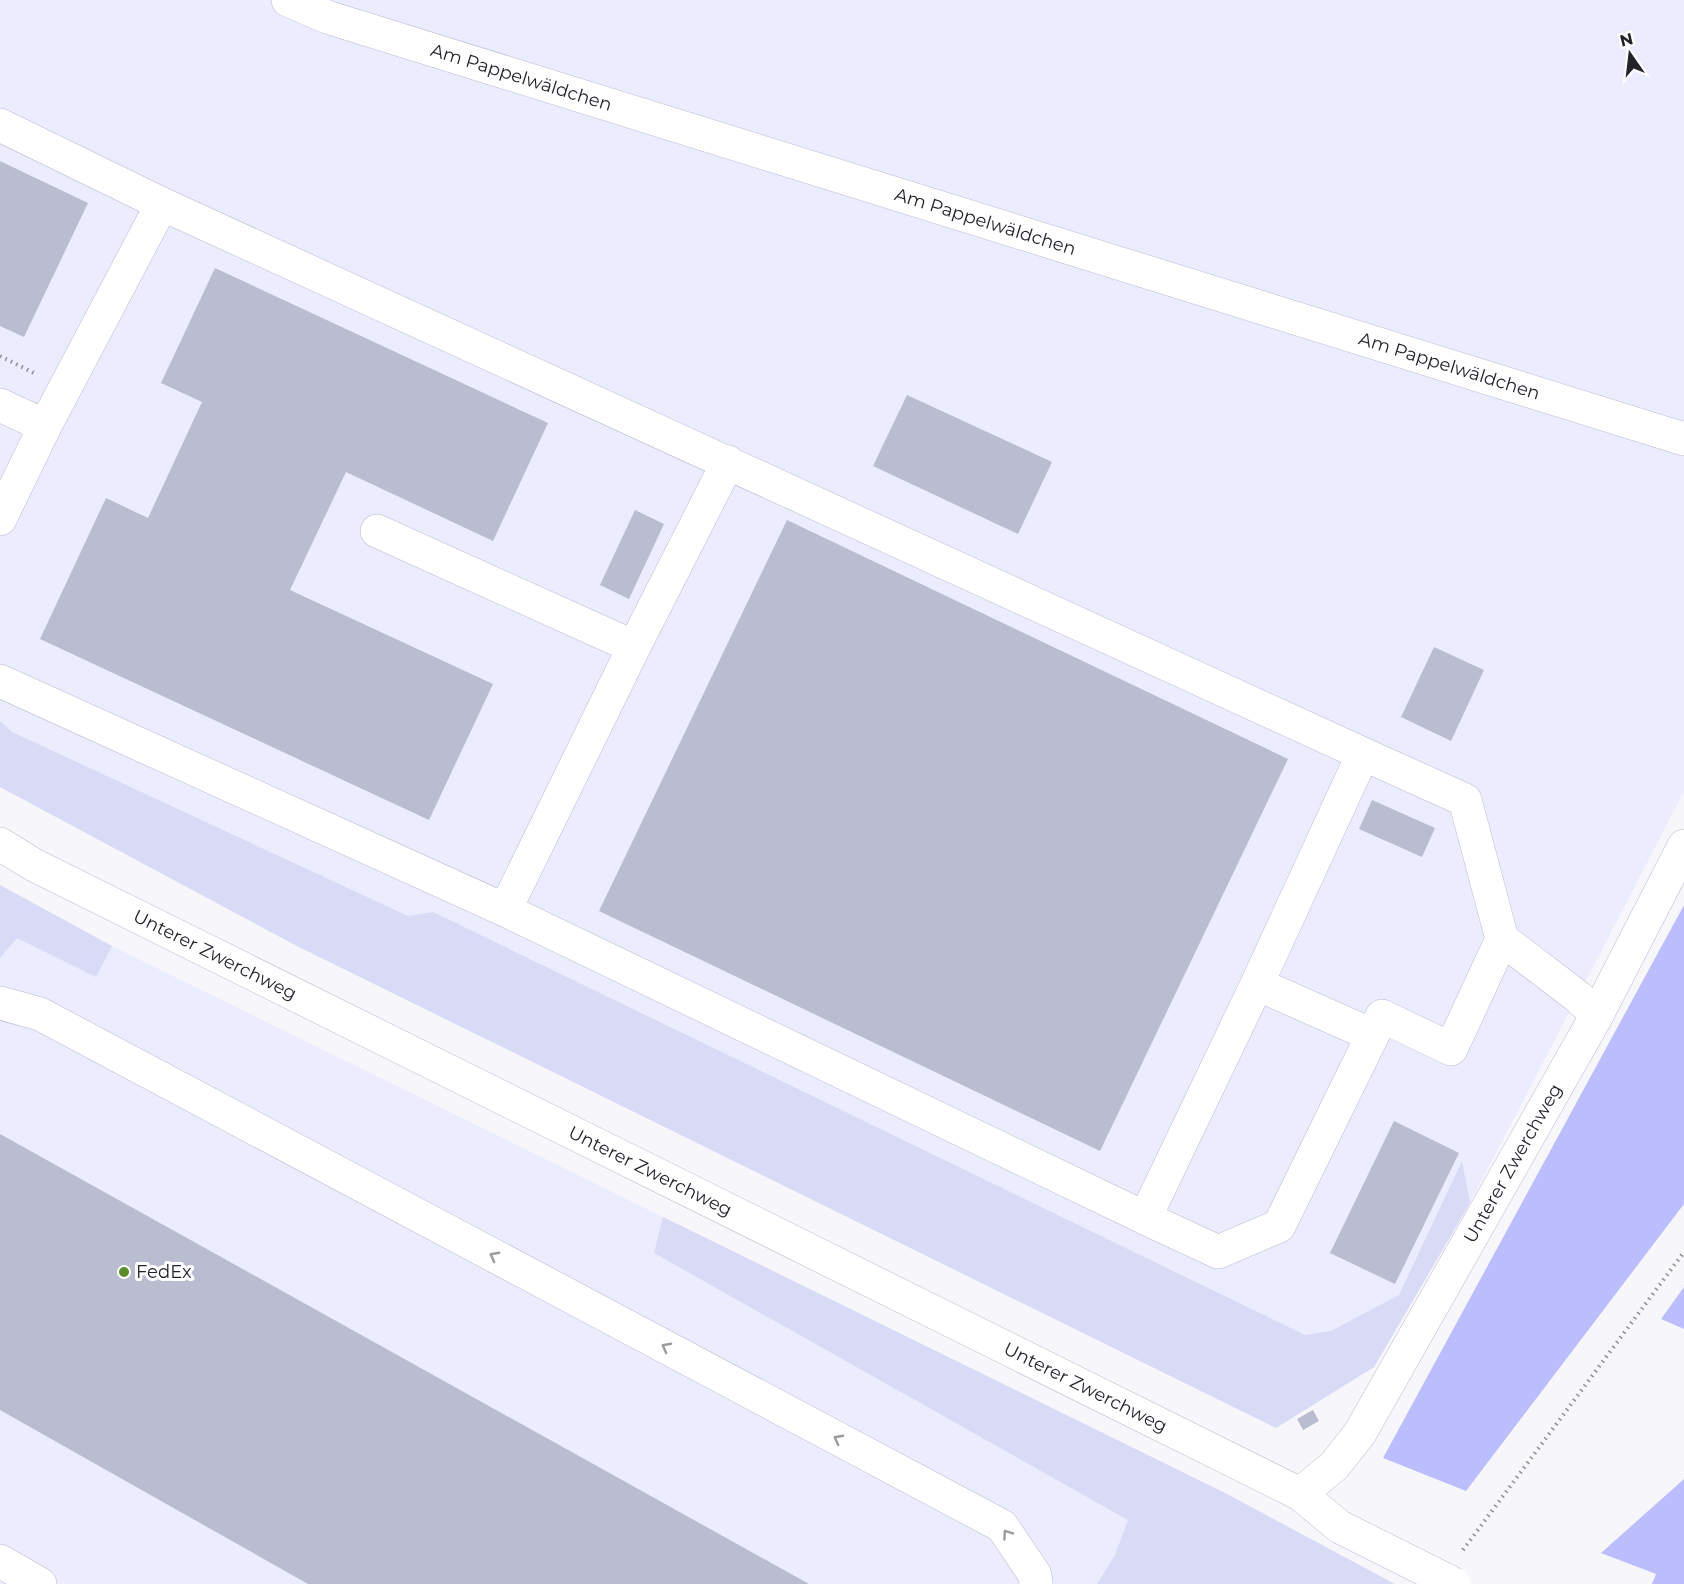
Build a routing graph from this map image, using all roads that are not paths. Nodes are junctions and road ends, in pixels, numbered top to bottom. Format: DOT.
graph roads {
  1 [pos="288,0"];
  2 [pos="0,125"];
  3 [pos="162,204"];
  4 [pos="0,405"];
  5 [pos="45,426"];
  6 [pos="1684,439"];
  7 [pos="728,462"];
  8 [pos="0,519"];
  9 [pos="376,531"];
  10 [pos="634,647"];
  11 [pos="0,681"];
  12 [pos="1363,753"];
  13 [pos="0,844"];
  14 [pos="1684,846"];
  15 [pos="505,910"];
  16 [pos="1502,939"];
  17 [pos="1257,984"];
  18 [pos="0,1003"];
  19 [pos="1598,1014"];
  20 [pos="1372,1035"];
  21 [pos="1145,1218"];
  22 [pos="1300,1494"];
  23 [pos="0,1561"];
  24 [pos="1457,1570"];
  25 [pos="40,1584"];
  26 [pos="1036,1584"];
  1 -- 6 [label="street, Am Pappelwäldchen"];
  2 -- 3 [label="street"];
  3 -- 5 [label="street"];
  3 -- 7 [label="street"];
  4 -- 5 [label="street"];
  5 -- 8 [label="street"];
  7 -- 10 [label="street"];
  7 -- 12 [label="street"];
  9 -- 10 [label="street"];
  10 -- 15 [label="street"];
  11 -- 15 [label="street"];
  12 -- 16 [label="street"];
  12 -- 17 [label="street"];
  13 -- 22 [label="street, Unterer Zwerchweg"];
  14 -- 19 [label="street, Unterer Zwerchweg"];
  15 -- 21 [label="street"];
  16 -- 19 [label="street"];
  16 -- 20 [label="street"];
  17 -- 20 [label="street"];
  17 -- 21 [label="street"];
  26 -- 18 [label="street, one-way"];
  19 -- 22 [label="street, Unterer Zwerchweg"];
  20 -- 21 [label="street"];
  22 -- 24 [label="street, Unterer Zwerchweg, bridge"];
  23 -- 25 [label="street"];
}
